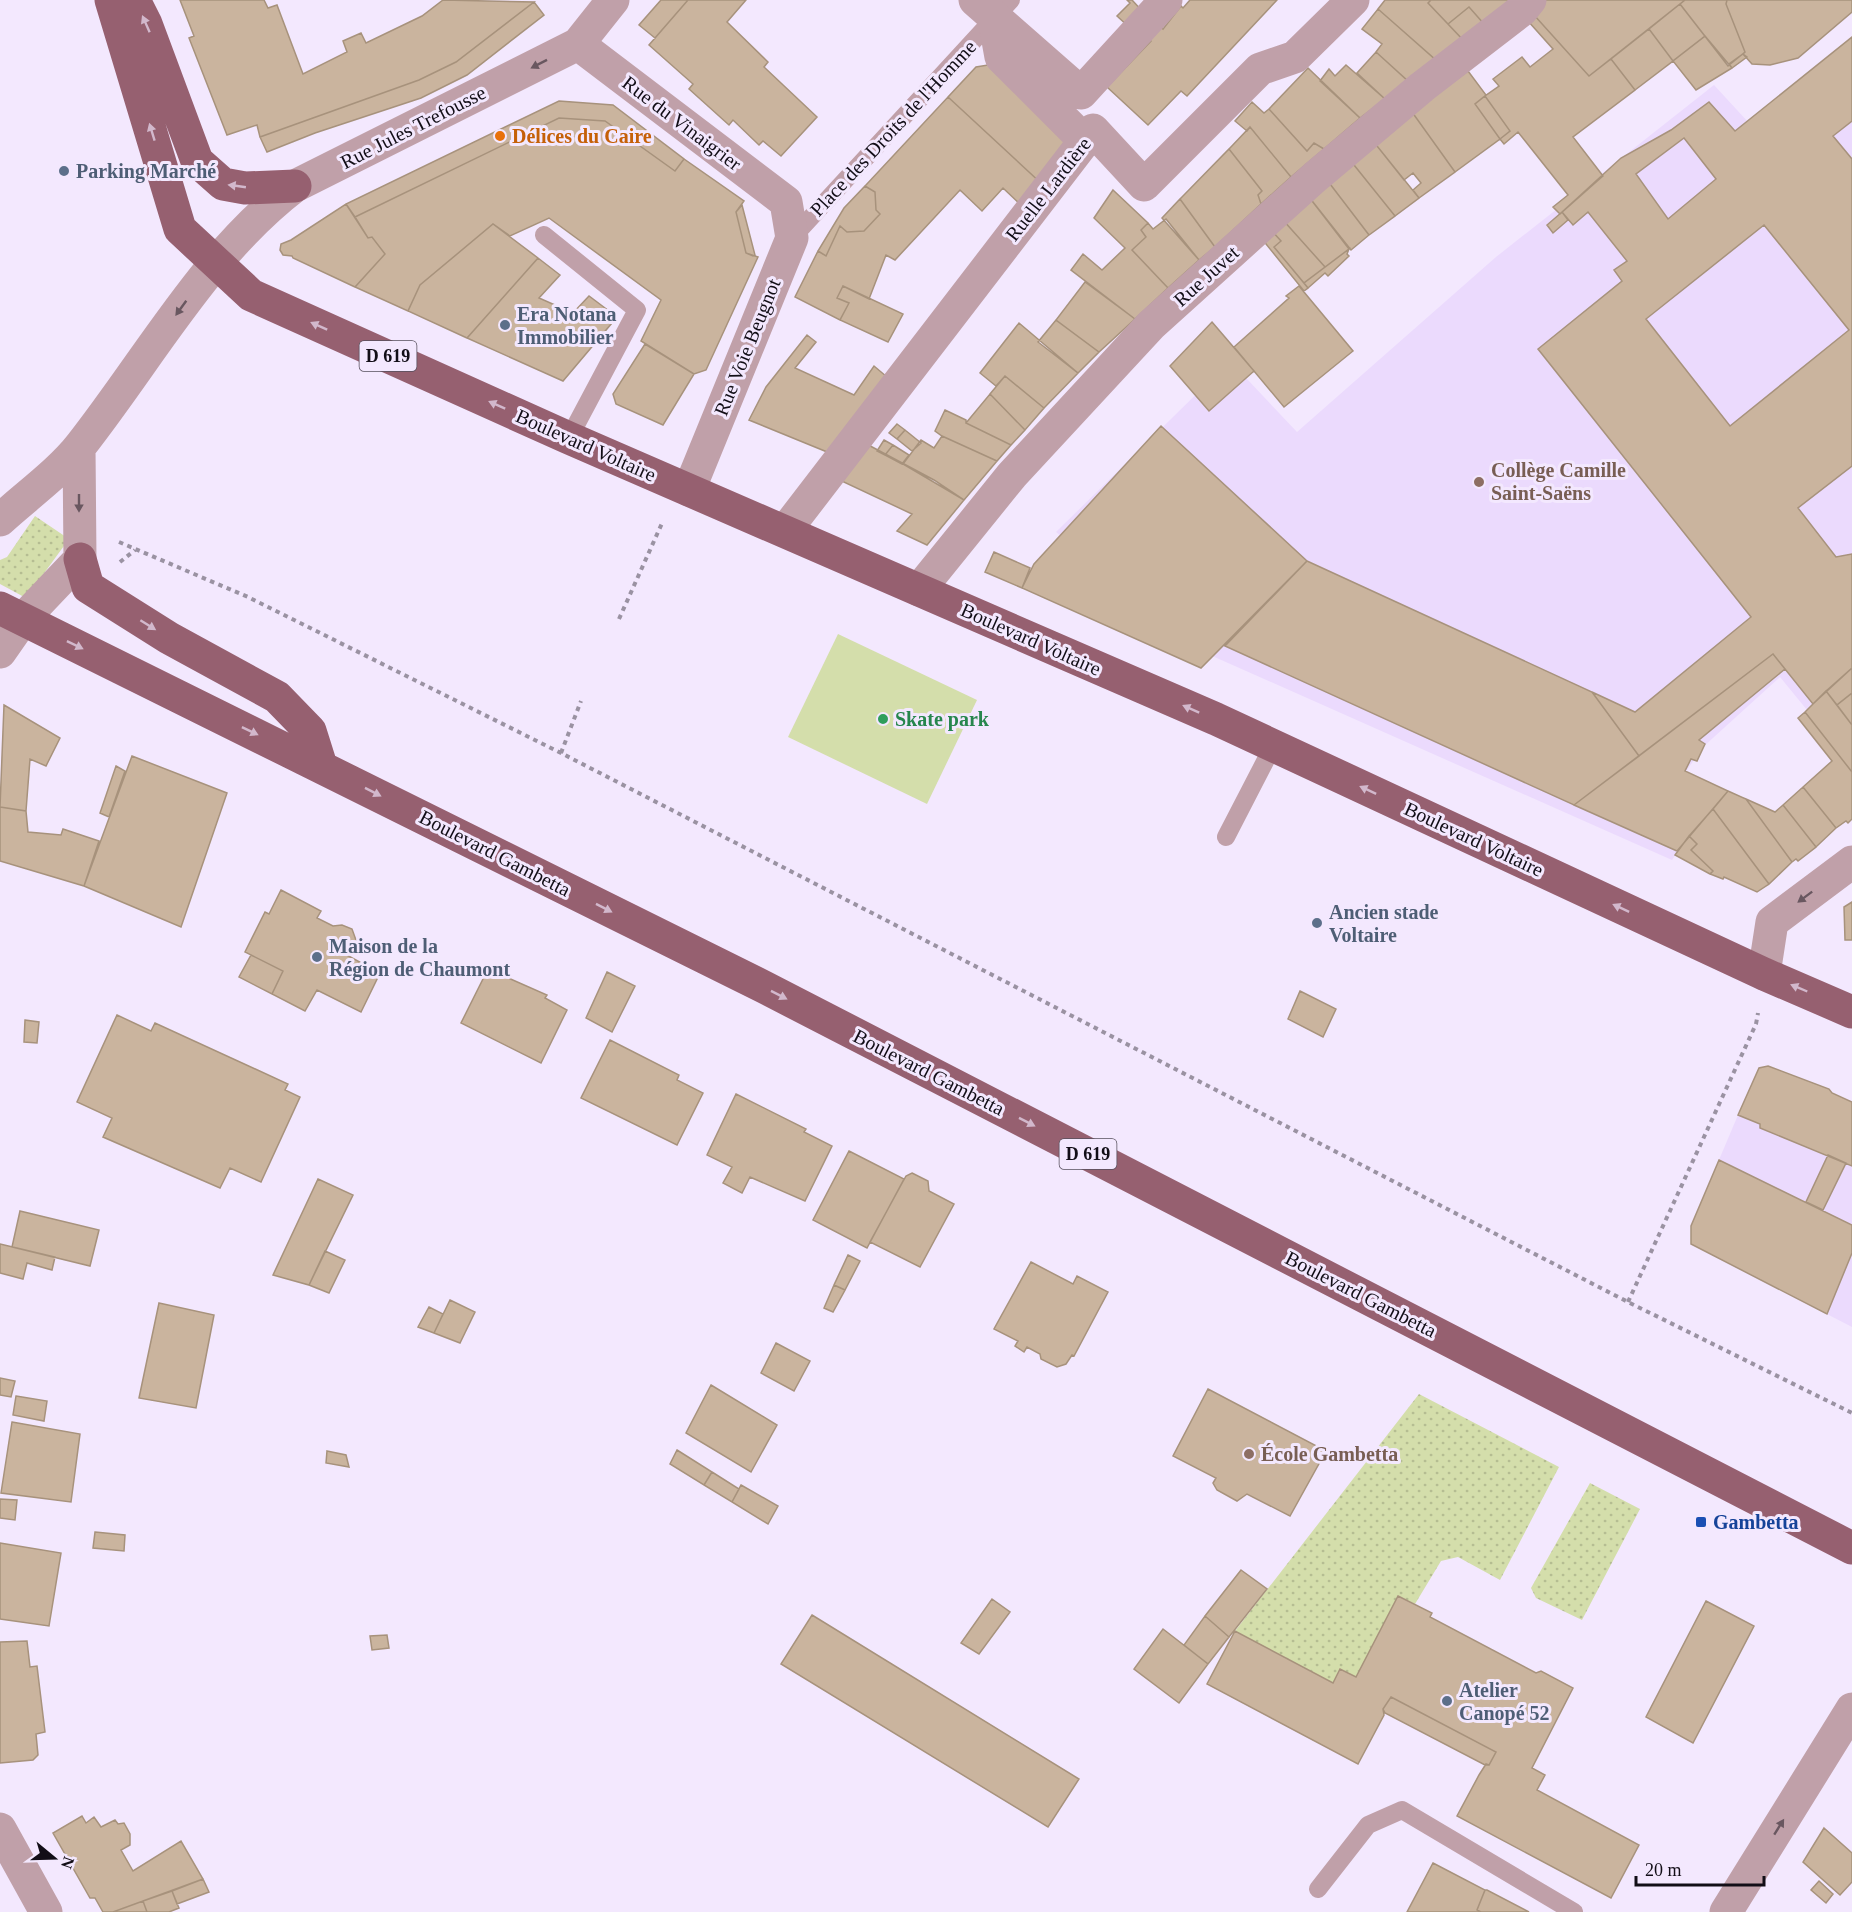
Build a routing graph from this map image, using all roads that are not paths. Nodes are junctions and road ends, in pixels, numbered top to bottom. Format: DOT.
graph roads {
  1 [pos="111,0"];
  2 [pos="134,0"];
  3 [pos="613,0"];
  4 [pos="1166,0"];
  5 [pos="1353,0"];
  6 [pos="1520,4"];
  7 [pos="993,6"];
  8 [pos="578,44"];
  9 [pos="1085,141"];
  10 [pos="295,186"];
  11 [pos="544,235"];
  12 [pos="792,238"];
  13 [pos="216,261"];
  14 [pos="569,438"];
  15 [pos="79,448"];
  16 [pos="678,501"];
  17 [pos="0,520"];
  18 [pos="785,531"];
  19 [pos="80,559"];
  20 [pos="919,590"];
  21 [pos="11,614"];
  22 [pos="0,652"];
  23 [pos="1273,746"];
  24 [pos="321,766"];
  25 [pos="1226,837"];
  26 [pos="1852,862"];
  27 [pos="1764,974"];
  28 [pos="1852,1012"];
  29 [pos="1852,1548"];
  30 [pos="1852,1709"];
  31 [pos="0,1829"];
  32 [pos="1318,1889"];
  33 [pos="46,1912"];
  34 [pos="1574,1912"];
  35 [pos="1726,1912"];
  13 -- 1 [label="main road, D 619, one-way"];
  10 -- 2 [label="main road, one-way"];
  3 -- 8 [label="street, Rue Jules Trefousse"];
  4 -- 7 [label="street"];
  5 -- 9 [label="street, Ruelle Lardière"];
  6 -- 20 [label="street, Rue Juvet"];
  7 -- 9 [label="street"];
  7 -- 12 [label="lane, Place des Droits de l'Homme"];
  8 -- 10 [label="street, Rue Jules Trefousse, one-way"];
  8 -- 12 [label="street, Rue du Vinaigrier"];
  9 -- 18 [label="street, Ruelle Lardière"];
  10 -- 13 [label="street, Rue Jules Trefousse"];
  11 -- 14 [label="lane"];
  12 -- 16 [label="street, Rue Voie Beugnot"];
  14 -- 13 [label="main road, Boulevard Voltaire / D 619, one-way"];
  13 -- 15 [label="street, Rue Jules Trefousse, one-way"];
  14 -- 16 [label="main road, Boulevard Voltaire / D 619"];
  15 -- 17 [label="street, Rue Jules Trefousse"];
  15 -- 19 [label="street, one-way"];
  16 -- 18 [label="main road, Boulevard Voltaire / D 619"];
  18 -- 20 [label="main road, Boulevard Voltaire / D 619"];
  19 -- 21 [label="street"];
  19 -- 24 [label="main road, one-way"];
  23 -- 20 [label="main road, Boulevard Voltaire / D 619, one-way"];
  21 -- 22 [label="street"];
  21 -- 24 [label="main road, Boulevard Gambetta / D 619, one-way"];
  23 -- 25 [label="lane"];
  27 -- 23 [label="main road, Boulevard Voltaire / D 619, one-way"];
  24 -- 29 [label="main road, Boulevard Gambetta / D 619, one-way"];
  26 -- 27 [label="street, one-way"];
  28 -- 27 [label="main road, Boulevard Voltaire / D 619, one-way"];
  35 -- 30 [label="street, one-way"];
  31 -- 33 [label="street"];
  32 -- 34 [label="lane"];
}
